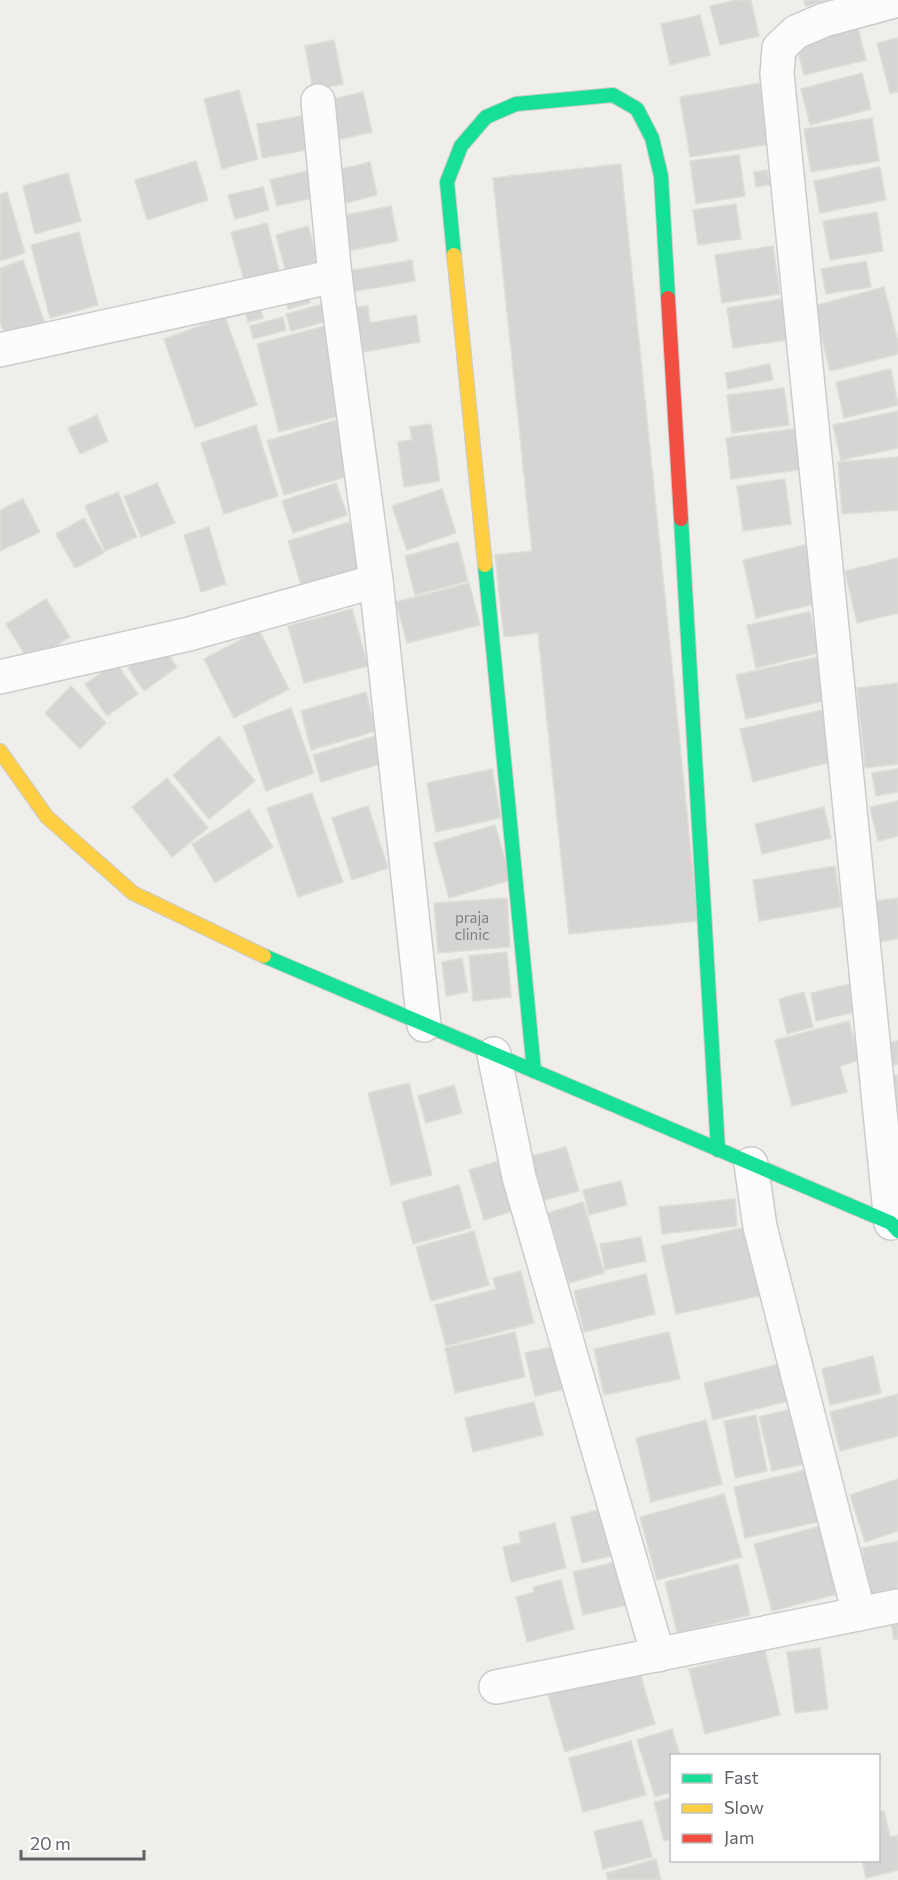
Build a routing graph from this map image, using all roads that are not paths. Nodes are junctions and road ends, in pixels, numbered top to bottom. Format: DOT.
graph roads {
  1 [pos="898,0"];
  2 [pos="318,101"];
  3 [pos="335,276"];
  4 [pos="0,350"];
  5 [pos="376,581"];
  6 [pos="0,677"];
  7 [pos="0,751"];
  8 [pos="424,1025"];
  9 [pos="494,1054"];
  10 [pos="534,1071"];
  11 [pos="718,1150"];
  12 [pos="751,1164"];
  13 [pos="896,1225"];
  14 [pos="898,1606"];
  15 [pos="859,1614"];
  16 [pos="657,1654"];
  17 [pos="496,1687"];
  1 -- 13 [label="street"];
  2 -- 3 [label="street"];
  3 -- 4 [label="street"];
  3 -- 5 [label="street"];
  5 -- 6 [label="street"];
  5 -- 8 [label="street"];
  7 -- 8 [label="street"];
  8 -- 9 [label="street"];
  9 -- 10 [label="street"];
  9 -- 16 [label="street"];
  10 -- 11 [label="street"];
  10 -- 11 [label="street"];
  11 -- 12 [label="street"];
  12 -- 13 [label="street"];
  12 -- 15 [label="street"];
  14 -- 15 [label="street"];
  15 -- 16 [label="street"];
  16 -- 17 [label="street"];
}
